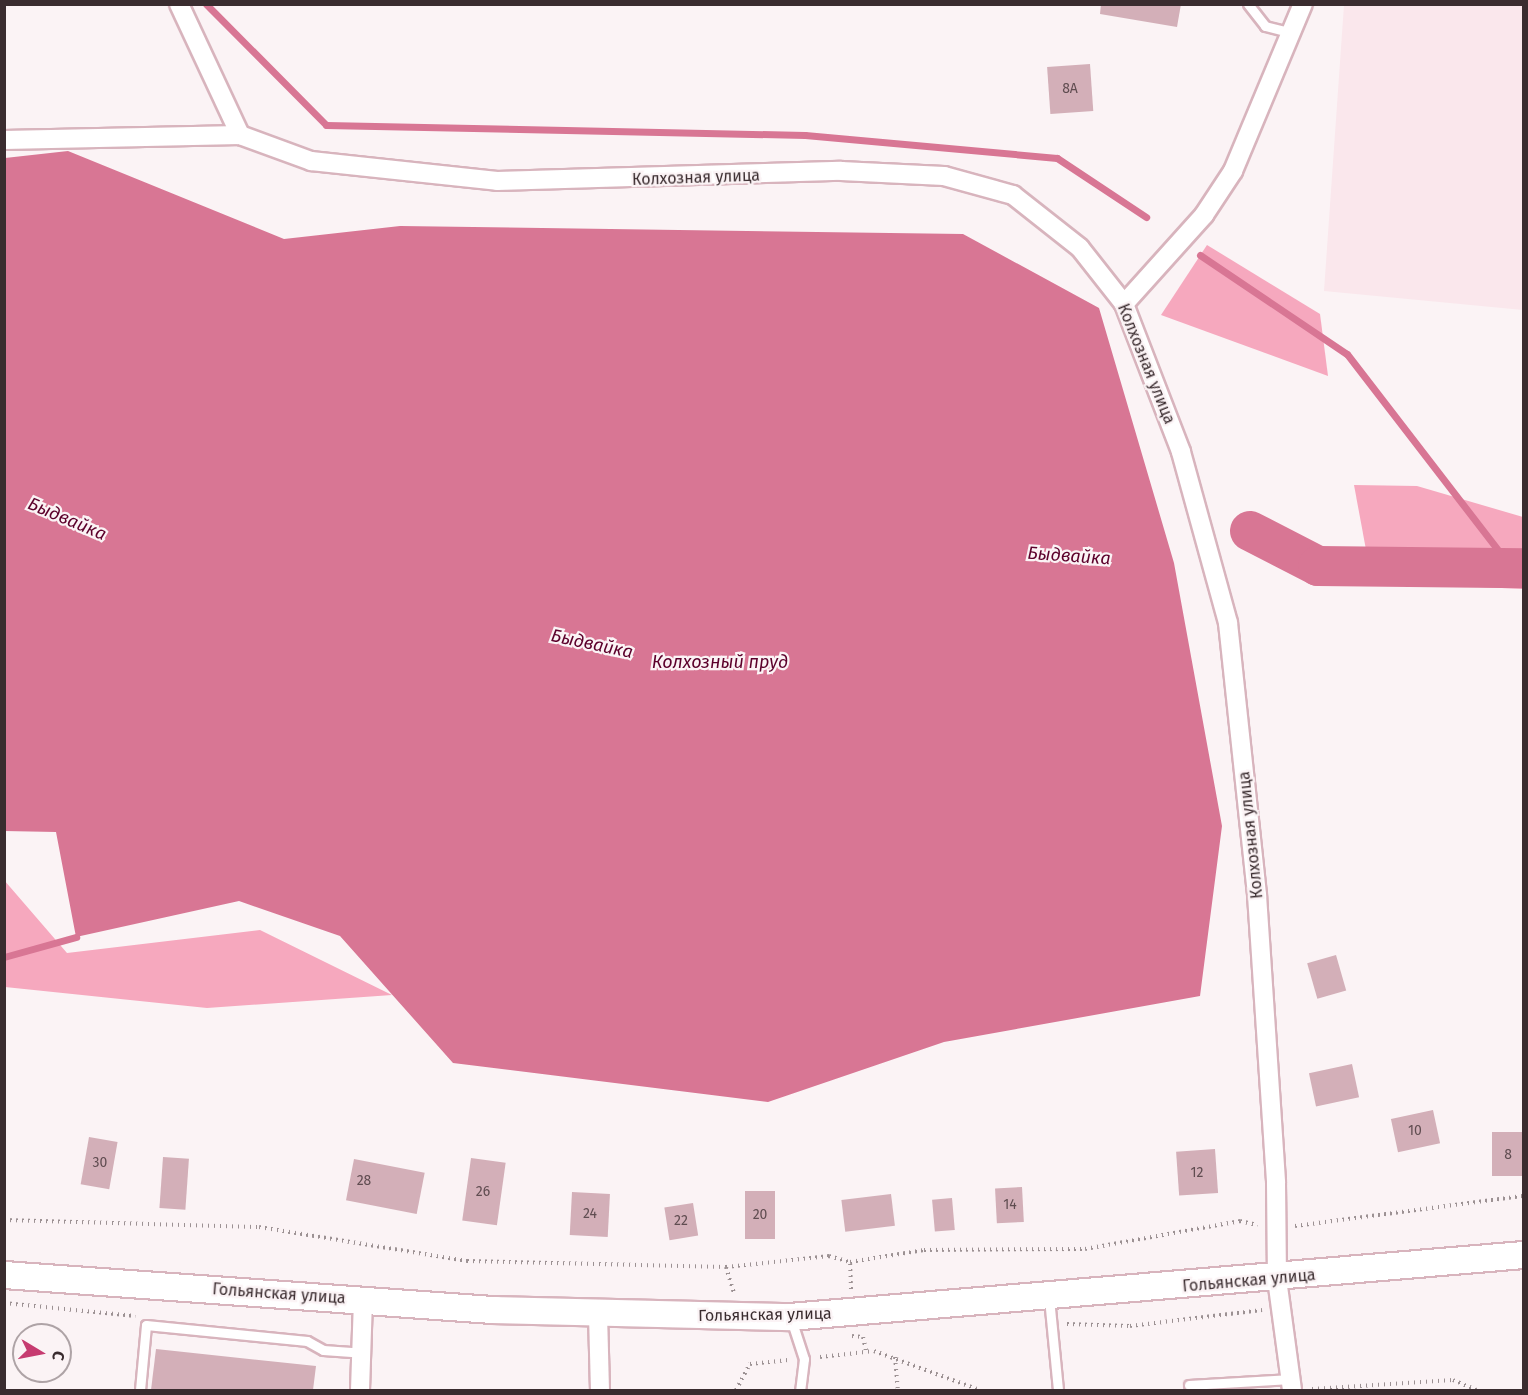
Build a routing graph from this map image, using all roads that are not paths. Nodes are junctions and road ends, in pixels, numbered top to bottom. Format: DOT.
graph roads {
  1 [pos="180,4"];
  2 [pos="1248,4"];
  3 [pos="1303,4"];
  4 [pos="1289,32"];
  5 [pos="240,135"];
  6 [pos="4,140"];
  7 [pos="1124,304"];
  8 [pos="1524,1255"];
  9 [pos="4,1275"];
  10 [pos="1277,1279"];
  11 [pos="1049,1298"];
  12 [pos="363,1300"];
  13 [pos="598,1314"];
  14 [pos="790,1317"];
  15 [pos="362,1353"];
  16 [pos="1190,1385"];
  17 [pos="1292,1386"];
  18 [pos="140,1390"];
  19 [pos="360,1390"];
  20 [pos="600,1390"];
  21 [pos="800,1390"];
  22 [pos="1058,1390"];
  1 -- 5 [label="street"];
  2 -- 4 [label="lane"];
  3 -- 4 [label="street"];
  4 -- 7 [label="street"];
  5 -- 6 [label="street"];
  5 -- 7 [label="street, Колхозная улица"];
  7 -- 10 [label="street, Колхозная улица"];
  8 -- 10 [label="main road, Гольянская улица"];
  9 -- 12 [label="main road, Гольянская улица"];
  10 -- 11 [label="main road, Гольянская улица"];
  10 -- 17 [label="street, Колхозная улица"];
  11 -- 14 [label="main road, Гольянская улица"];
  11 -- 22 [label="lane"];
  12 -- 13 [label="main road, Гольянская улица"];
  12 -- 15 [label="street"];
  13 -- 14 [label="main road, Гольянская улица"];
  13 -- 20 [label="street"];
  14 -- 21 [label="lane"];
  15 -- 18 [label="lane"];
  15 -- 19 [label="street"];
  16 -- 17 [label="lane"];
}
